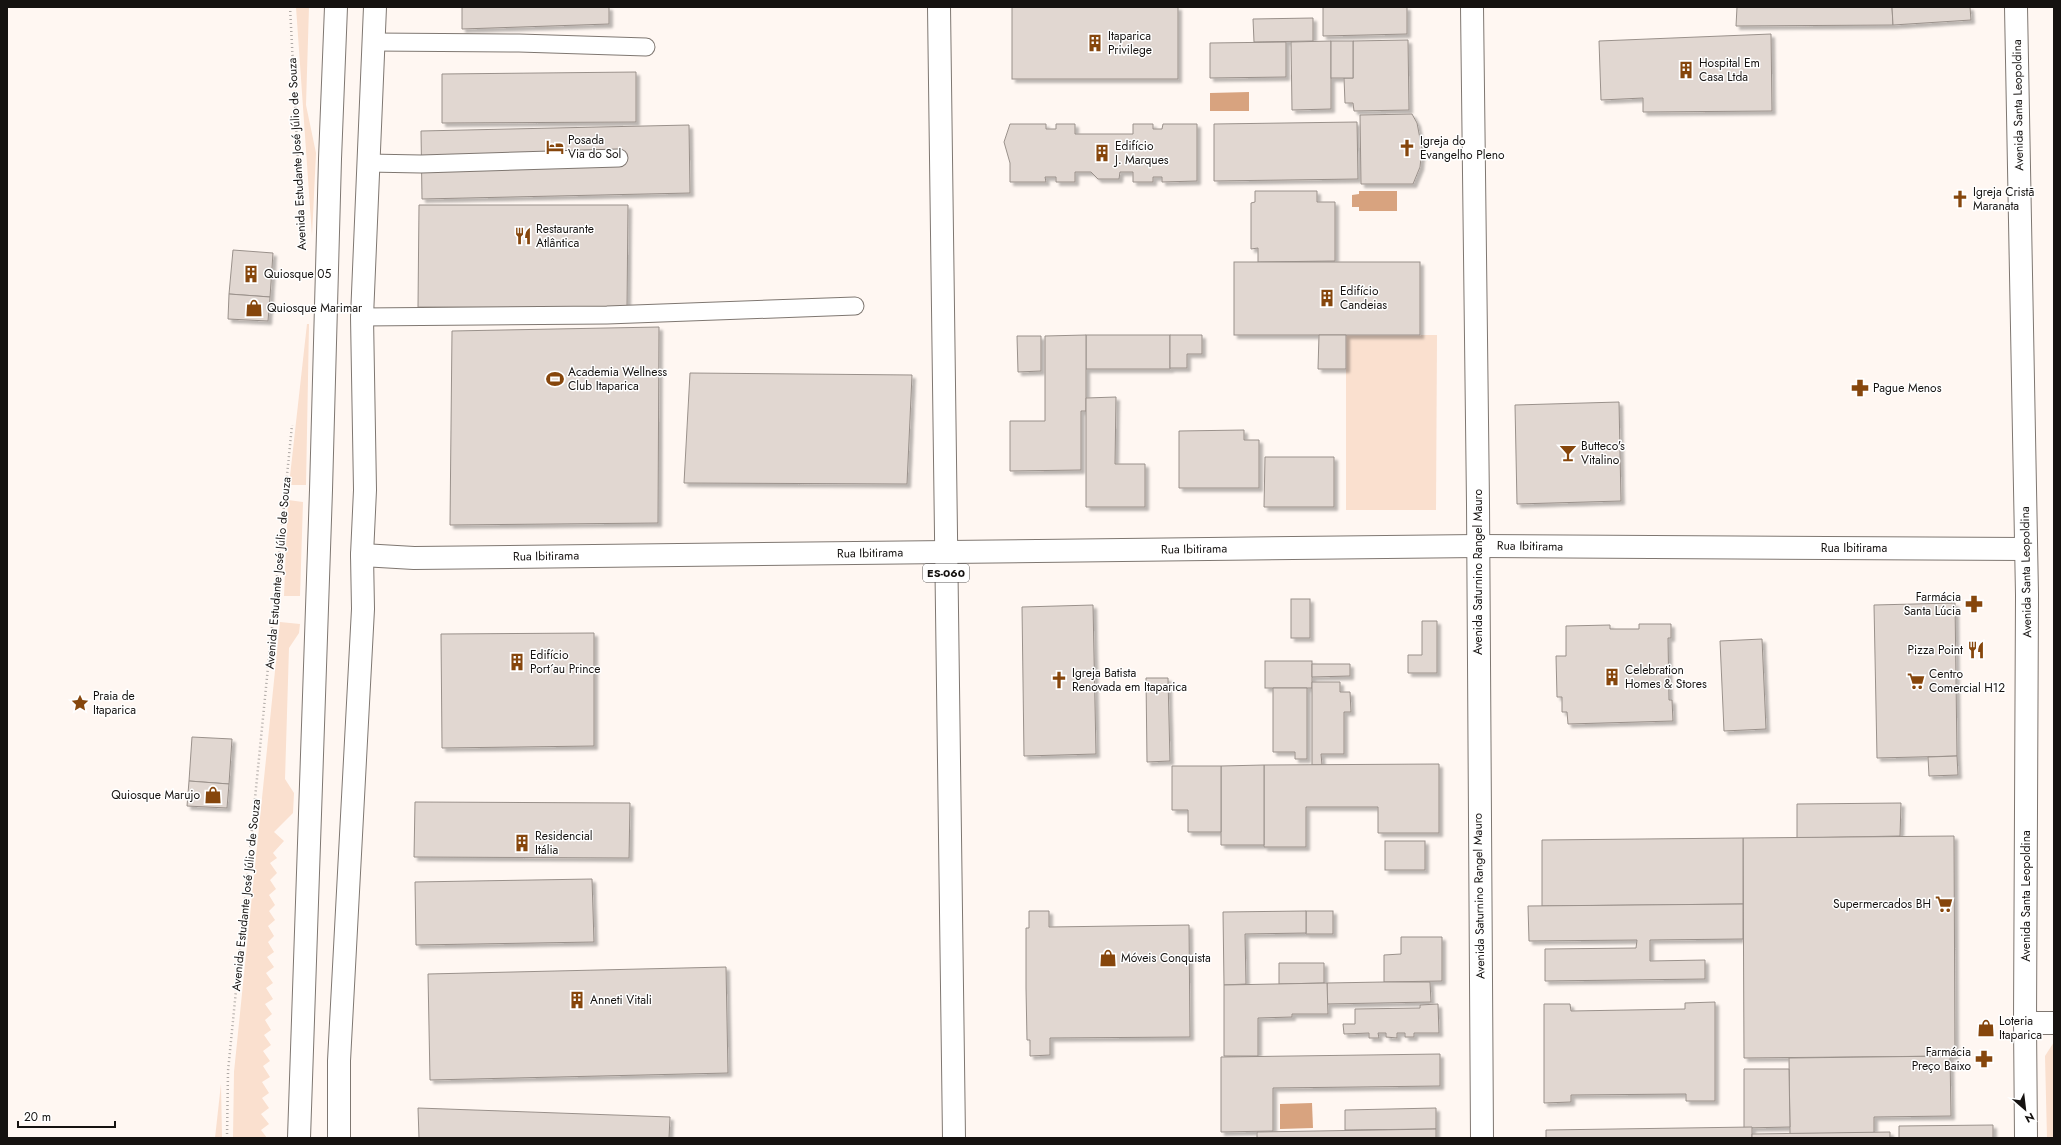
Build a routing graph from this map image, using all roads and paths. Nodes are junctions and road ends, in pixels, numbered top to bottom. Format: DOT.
graph roads {
  1 [pos="290,7"];
  2 [pos="336,7"];
  3 [pos="375,7"];
  4 [pos="939,7"];
  5 [pos="1472,7"];
  6 [pos="2016,7"];
  7 [pos="373,42"];
  8 [pos="646,47"];
  9 [pos="619,158"];
  10 [pos="368,163"];
  11 [pos="300,188"];
  12 [pos="856,306"];
  13 [pos="362,317"];
  14 [pos="293,420"];
  15 [pos="1478,546"];
  16 [pos="2026,549"];
  17 [pos="946,552"];
  18 [pos="362,555"];
  19 [pos="2025,1023"];
  20 [pos="2054,1023"];
  21 [pos="227,1138"];
  22 [pos="298,1138"];
  23 [pos="339,1138"];
  24 [pos="954,1138"];
  25 [pos="1482,1138"];
  26 [pos="2026,1138"];
  1 -- 11 [label="path, Avenida Estudante José Júlio de Souza"];
  2 -- 22 [label="street"];
  3 -- 7 [label="street"];
  4 -- 17 [label="street, ES-060"];
  5 -- 15 [label="street, Avenida Saturnino Rangel Mauro"];
  6 -- 16 [label="street, Avenida Santa Leopoldina"];
  7 -- 8 [label="lane"];
  7 -- 10 [label="street"];
  9 -- 10 [label="lane"];
  10 -- 13 [label="street"];
  12 -- 13 [label="lane"];
  13 -- 18 [label="street"];
  14 -- 21 [label="path, Avenida Estudante José Júlio de Souza"];
  15 -- 16 [label="street, Rua Ibitirama"];
  15 -- 17 [label="street, Rua Ibitirama"];
  15 -- 25 [label="street, Avenida Saturnino Rangel Mauro"];
  16 -- 19 [label="street, Avenida Santa Leopoldina"];
  17 -- 18 [label="street, Rua Ibitirama"];
  17 -- 24 [label="street, ES-060"];
  18 -- 23 [label="street"];
  19 -- 20 [label="street"];
  19 -- 26 [label="street, Avenida Santa Leopoldina"];
}
